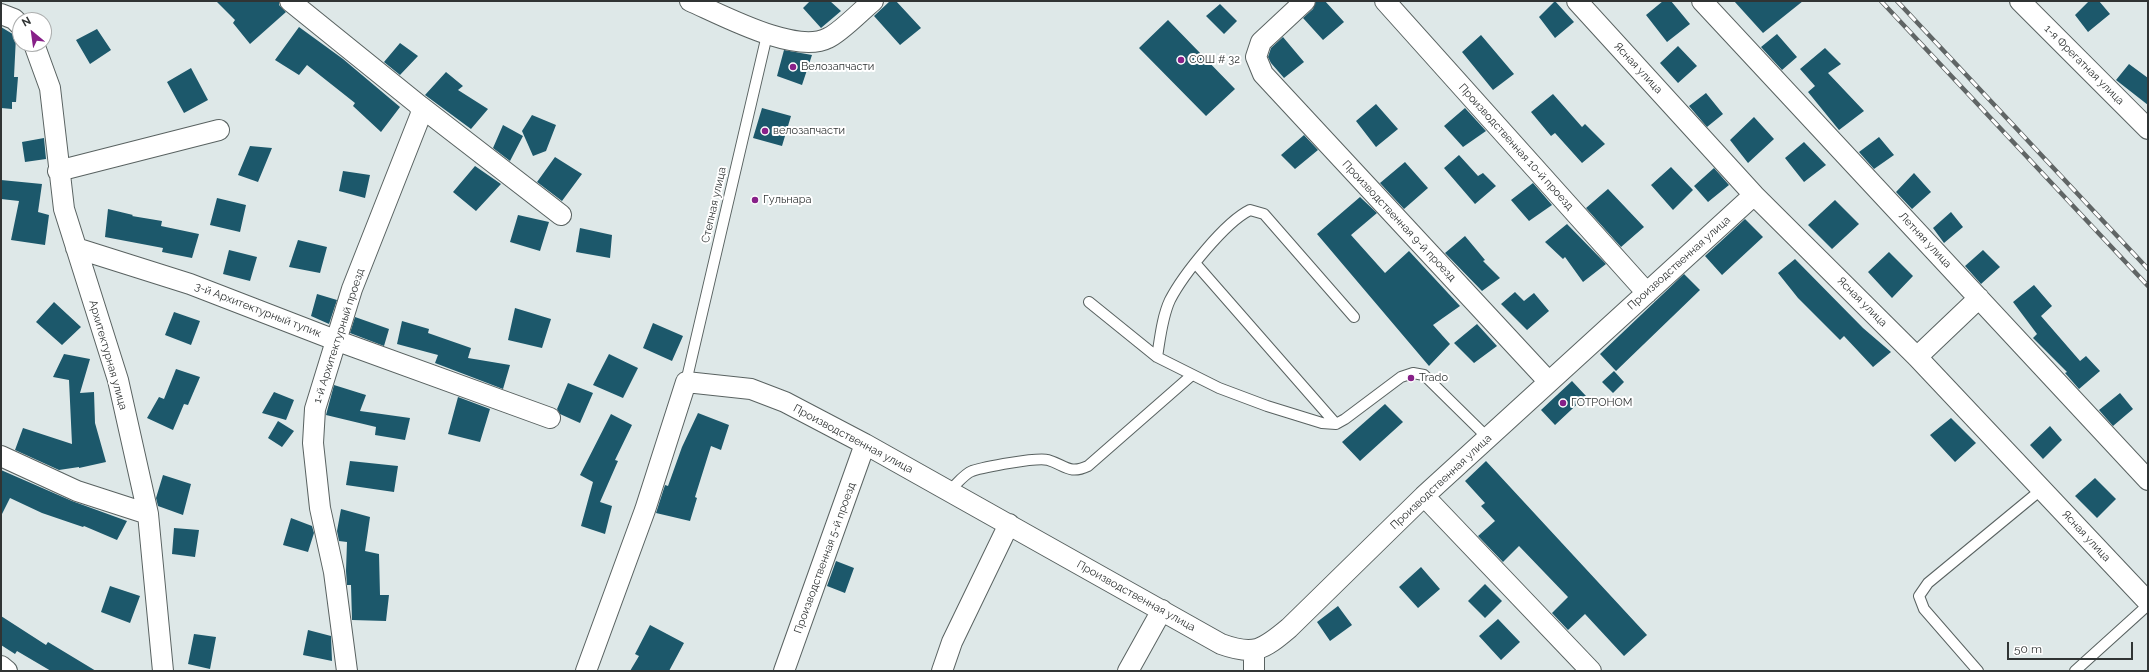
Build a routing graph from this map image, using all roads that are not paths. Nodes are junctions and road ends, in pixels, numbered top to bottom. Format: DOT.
graph roads {
  1 [pos="290,1"];
  2 [pos="690,1"];
  3 [pos="873,1"];
  4 [pos="1305,1"];
  5 [pos="1385,1"];
  6 [pos="1577,1"];
  7 [pos="1702,1"];
  8 [pos="2020,1"];
  9 [pos="1,14"];
  10 [pos="12,18"];
  11 [pos="767,35"];
  12 [pos="37,52"];
  13 [pos="420,106"];
  14 [pos="2148,129"];
  15 [pos="219,130"];
  16 [pos="58,171"];
  17 [pos="1754,195"];
  18 [pos="561,214"];
  19 [pos="76,248"];
  20 [pos="1195,263"];
  21 [pos="1646,293"];
  22 [pos="1979,298"];
  23 [pos="1090,302"];
  24 [pos="1354,317"];
  25 [pos="335,340"];
  26 [pos="1157,357"];
  27 [pos="1917,357"];
  28 [pos="1192,375"];
  29 [pos="686,382"];
  30 [pos="1549,382"];
  31 [pos="550,418"];
  32 [pos="1336,424"];
  33 [pos="1488,438"];
  34 [pos="865,444"];
  35 [pos="1,456"];
  36 [pos="2148,480"];
  37 [pos="2042,489"];
  38 [pos="949,491"];
  39 [pos="1424,496"];
  40 [pos="148,514"];
  41 [pos="1008,524"];
  42 [pos="2148,604"];
  43 [pos="1162,610"];
  44 [pos="1254,651"];
  45 [pos="1,666"];
  46 [pos="7,671"];
  47 [pos="163,671"];
  48 [pos="347,671"];
  49 [pos="586,671"];
  50 [pos="784,671"];
  51 [pos="942,671"];
  52 [pos="1128,671"];
  53 [pos="1254,671"];
  54 [pos="1591,671"];
  55 [pos="1978,671"];
  56 [pos="2075,671"];
  1 -- 13 [label="street"];
  2 -- 11 [label="street"];
  3 -- 11 [label="street"];
  4 -- 30 [label="street, Производственная 9-й проезд"];
  5 -- 21 [label="street, Производственная 10-й проезд"];
  6 -- 17 [label="street, Ясная улица"];
  7 -- 22 [label="street, Летняя улица"];
  8 -- 14 [label="street, 1-я Фрегатная улица"];
  9 -- 10 [label="street"];
  11 -- 29 [label="lane, Степная улица"];
  12 -- 16 [label="street, Архитектурная улица"];
  13 -- 18 [label="street"];
  13 -- 25 [label="street, 1-й Архитектурный проезд"];
  15 -- 16 [label="street"];
  16 -- 19 [label="street, Архитектурная улица"];
  17 -- 21 [label="street, Производственная улица"];
  17 -- 27 [label="street, Ясная улица"];
  19 -- 25 [label="street, 3-й Архитектурный тупик"];
  19 -- 40 [label="street, Архитектурная улица"];
  20 -- 24 [label="lane"];
  20 -- 26 [label="lane"];
  20 -- 32 [label="lane"];
  21 -- 30 [label="street, Производственная улица"];
  22 -- 27 [label="street"];
  22 -- 36 [label="street, Летняя улица"];
  23 -- 26 [label="lane"];
  25 -- 31 [label="street, 3-й Архитектурный тупик"];
  25 -- 48 [label="street, 1-й Архитектурный проезд"];
  26 -- 28 [label="lane"];
  27 -- 37 [label="street, Ясная улица"];
  28 -- 32 [label="lane"];
  28 -- 38 [label="lane"];
  29 -- 34 [label="street, Производственная улица"];
  29 -- 49 [label="street"];
  30 -- 33 [label="street, Производственная улица"];
  32 -- 33 [label="lane"];
  33 -- 39 [label="street, Производственная улица"];
  34 -- 38 [label="street, Производственная улица"];
  34 -- 50 [label="street, Производственная 5-й проезд"];
  35 -- 40 [label="street"];
  37 -- 42 [label="street, Ясная улица"];
  37 -- 55 [label="lane"];
  38 -- 41 [label="street, Производственная улица"];
  39 -- 44 [label="street, Производственная улица"];
  39 -- 54 [label="street"];
  40 -- 47 [label="street, Архитектурная улица"];
  41 -- 43 [label="street, Производственная улица"];
  41 -- 51 [label="street"];
  42 -- 56 [label="lane"];
  43 -- 44 [label="street, Производственная улица"];
  43 -- 52 [label="street"];
  44 -- 53 [label="street"];
  45 -- 46 [label="street"];
}
